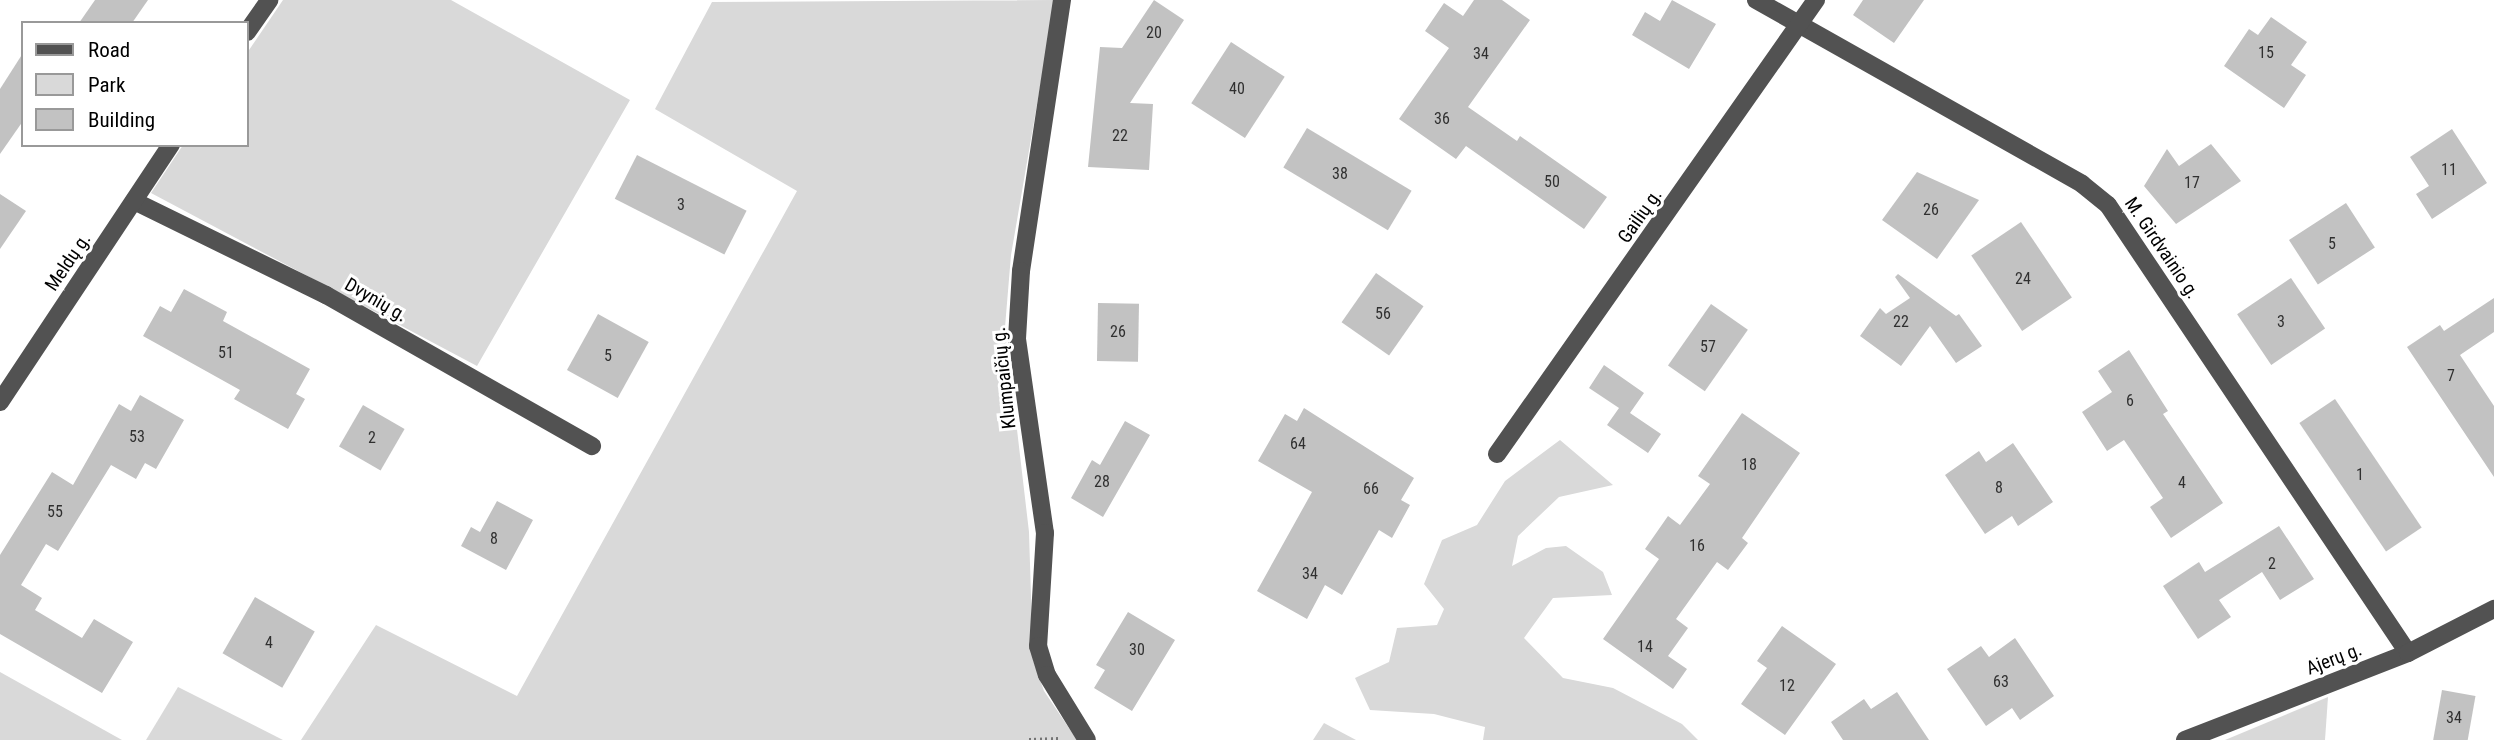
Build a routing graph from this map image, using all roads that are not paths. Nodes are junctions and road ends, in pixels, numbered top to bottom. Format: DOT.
graph roads {
  1 [pos="268,0"];
  2 [pos="1062,0"];
  3 [pos="1756,0"];
  4 [pos="1816,0"];
  5 [pos="1798,26"];
  6 [pos="248,30"];
  7 [pos="170,147"];
  8 [pos="134,201"];
  9 [pos="0,402"];
  10 [pos="592,446"];
  11 [pos="1497,454"];
  12 [pos="2494,609"];
  13 [pos="2408,653"];
  14 [pos="1087,740"];
  15 [pos="2185,740"];
  1 -- 6 [label="street"];
  2 -- 14 [label="street, Klumpaičių g."];
  3 -- 5 [label="street, M. Girdvainio g."];
  4 -- 5 [label="street, Gailių g."];
  5 -- 11 [label="street, Gailių g."];
  5 -- 13 [label="street, M. Girdvainio g."];
  7 -- 8 [label="street, Meldų g."];
  8 -- 9 [label="street, Meldų g."];
  8 -- 10 [label="street, Dvynių g."];
  12 -- 13 [label="street, Ajerų g."];
  13 -- 15 [label="street, Ajerų g."];
}
